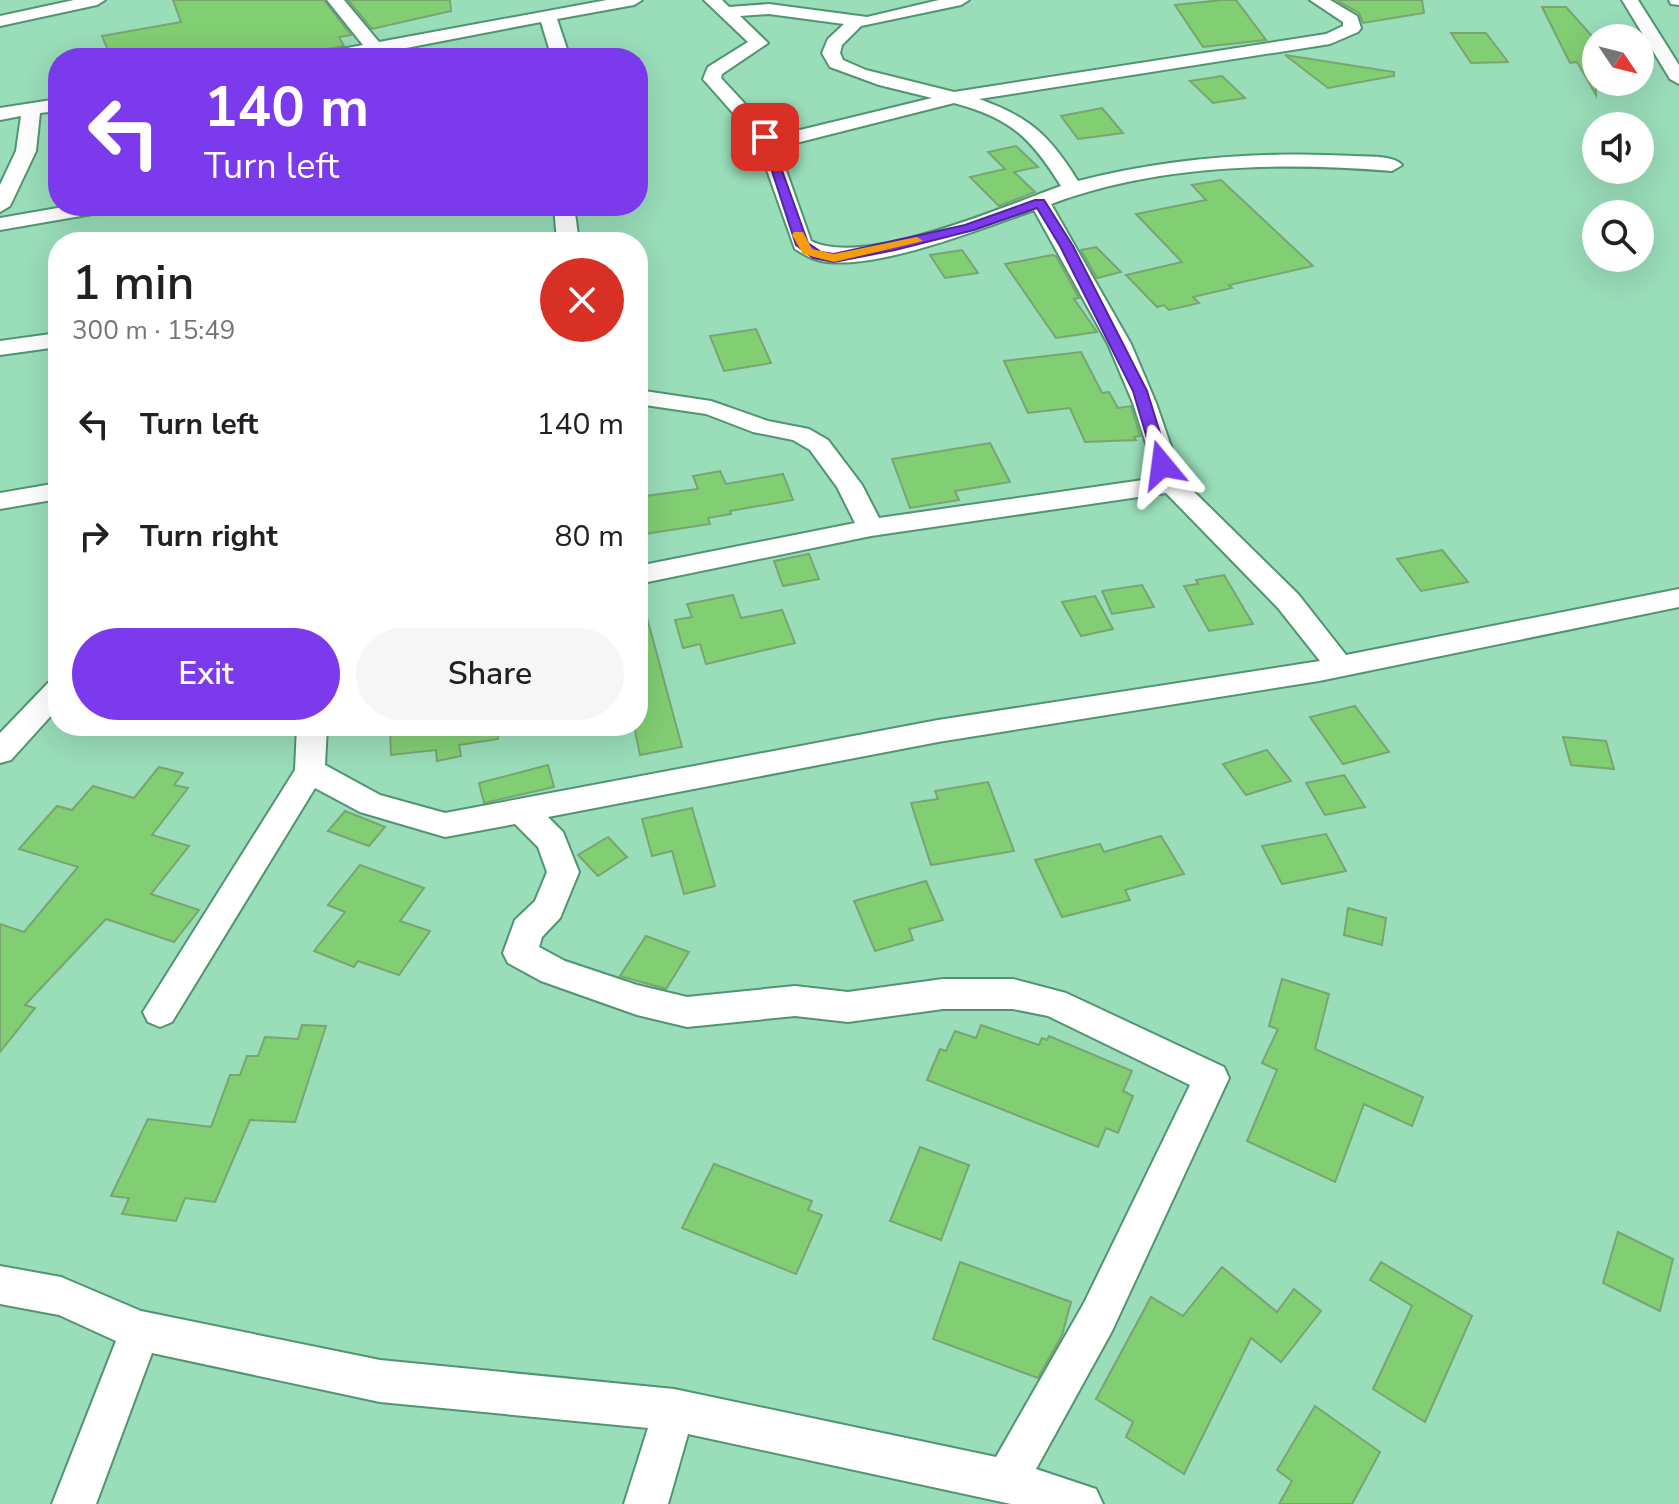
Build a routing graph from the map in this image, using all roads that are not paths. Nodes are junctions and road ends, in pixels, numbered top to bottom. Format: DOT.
graph roads {
  1 [pos="97,0"];
  2 [pos="335,0"];
  3 [pos="634,0"];
  4 [pos="961,0"];
  5 [pos="1318,0"];
  6 [pos="1630,0"];
  7 [pos="720,6"];
  8 [pos="548,18"];
  9 [pos="0,21"];
  10 [pos="856,22"];
  11 [pos="374,48"];
  12 [pos="381,48"];
  13 [pos="558,48"];
  14 [pos="1679,79"];
  15 [pos="957,97"];
  16 [pos="48,106"];
  17 [pos="31,109"];
  18 [pos="0,114"];
  19 [pos="765,137"];
  20 [pos="1392,165"];
  21 [pos="1073,189"];
  22 [pos="1040,203"];
  23 [pos="0,206"];
  24 [pos="52,216"];
  25 [pos="5,225"];
  26 [pos="48,341"];
  27 [pos="0,348"];
  28 [pos="648,399"];
  29 [pos="1172,484"];
  30 [pos="48,493"];
  31 [pos="0,501"];
  32 [pos="871,528"];
  33 [pos="648,573"];
  34 [pos="1679,598"];
  35 [pos="1340,667"];
  36 [pos="48,701"];
  37 [pos="312,736"];
  38 [pos="0,752"];
  39 [pos="310,771"];
  40 [pos="521,810"];
  41 [pos="160,1012"];
  42 [pos="0,1285"];
  43 [pos="140,1331"];
  44 [pos="674,1410"];
  45 [pos="1006,1481"];
  46 [pos="74,1504"];
  47 [pos="646,1504"];
  48 [pos="1081,1504"];
  1 -- 9 [label="street"];
  2 -- 11 [label="street"];
  3 -- 8 [label="street"];
  4 -- 10 [label="street"];
  5 -- 15 [label="street"];
  6 -- 14 [label="street"];
  7 -- 10 [label="street"];
  7 -- 19 [label="street"];
  8 -- 12 [label="street"];
  8 -- 13 [label="street"];
  10 -- 15 [label="street"];
  15 -- 19 [label="street"];
  15 -- 21 [label="street"];
  16 -- 17 [label="street"];
  17 -- 18 [label="street"];
  17 -- 23 [label="street"];
  19 -- 22 [label="street"];
  20 -- 21 [label="street"];
  21 -- 22 [label="street"];
  22 -- 29 [label="street"];
  24 -- 25 [label="street"];
  26 -- 27 [label="street"];
  28 -- 32 [label="street"];
  29 -- 32 [label="street"];
  29 -- 35 [label="street"];
  30 -- 31 [label="street"];
  32 -- 33 [label="street"];
  34 -- 35 [label="street"];
  35 -- 40 [label="street"];
  36 -- 38 [label="street"];
  37 -- 39 [label="street"];
  39 -- 40 [label="street"];
  39 -- 41 [label="street"];
  40 -- 45 [label="street"];
  42 -- 43 [label="street"];
  43 -- 44 [label="street"];
  43 -- 46 [label="street"];
  44 -- 45 [label="street"];
  44 -- 47 [label="street"];
  45 -- 48 [label="street"];
}
